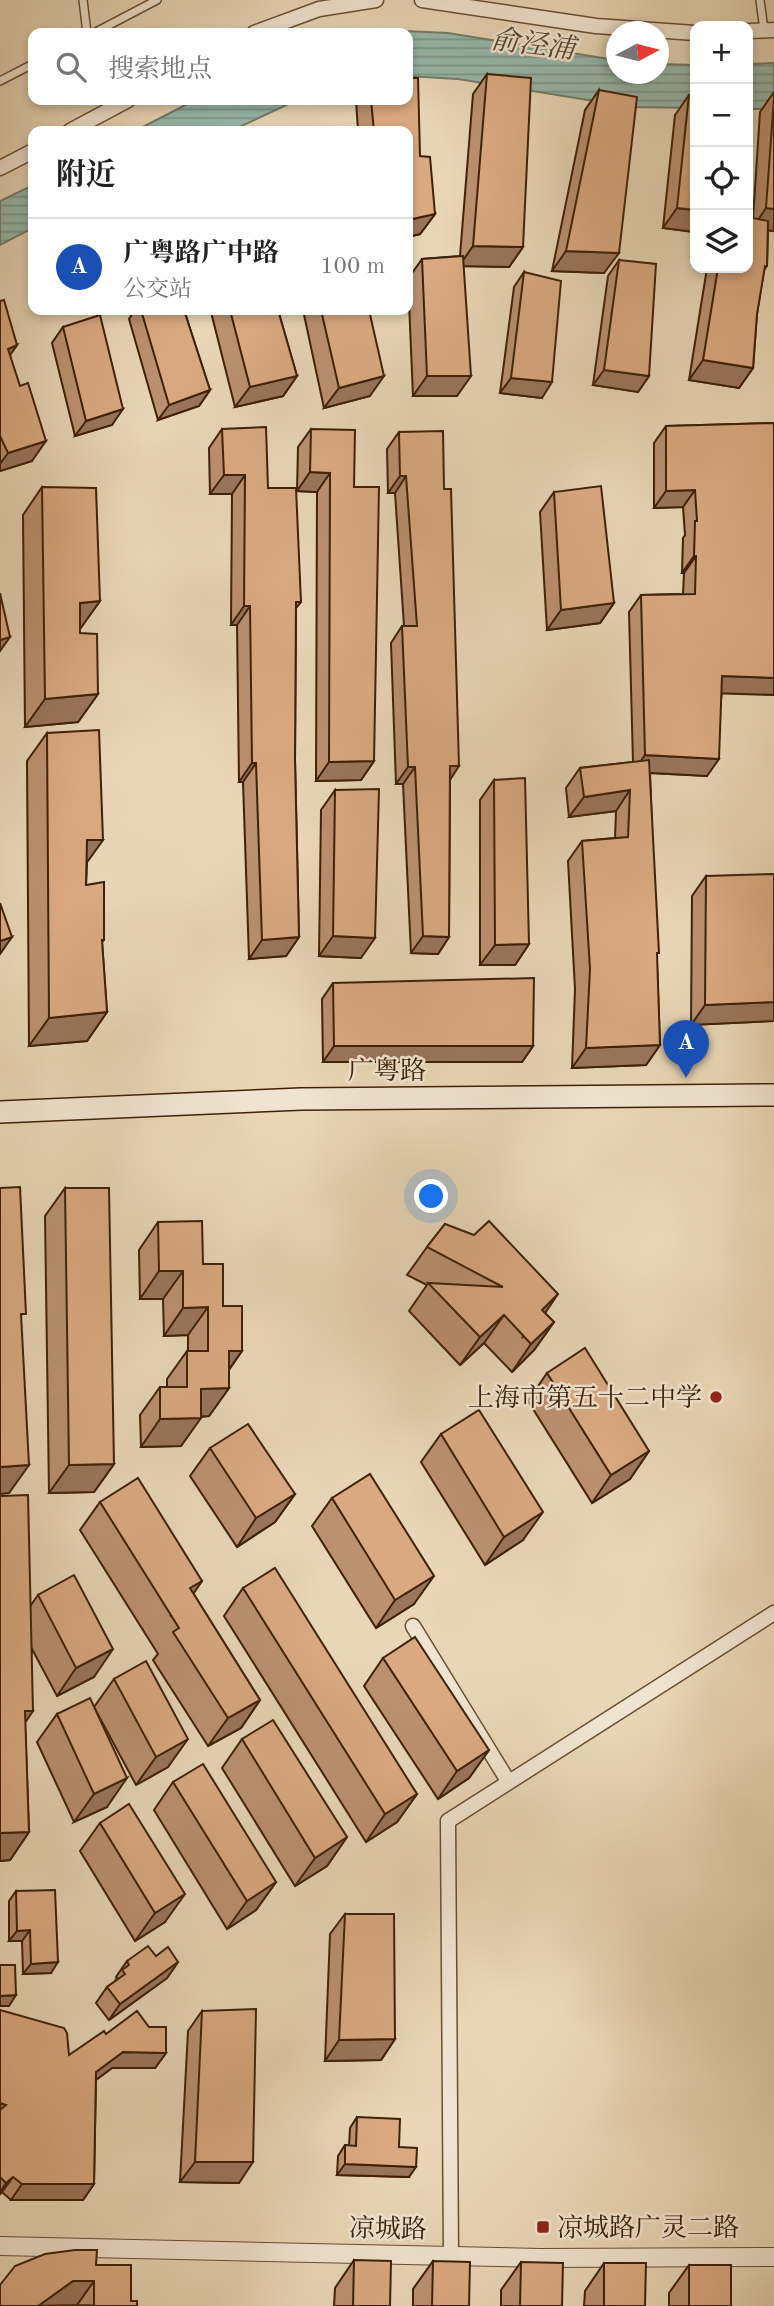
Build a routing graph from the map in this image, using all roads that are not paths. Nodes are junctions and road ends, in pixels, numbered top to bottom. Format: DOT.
graph roads {
  1 [pos="83,0"];
  2 [pos="157,0"];
  3 [pos="376,0"];
  4 [pos="422,0"];
  5 [pos="760,0"];
  6 [pos="328,3"];
  7 [pos="86,28"];
  8 [pos="104,28"];
  9 [pos="266,28"];
  10 [pos="769,30"];
  11 [pos="690,33"];
  12 [pos="28,67"];
  13 [pos="0,81"];
  14 [pos="119,105"];
  15 [pos="79,126"];
  16 [pos="28,153"];
  17 [pos="0,167"];
  18 [pos="774,1095"];
  19 [pos="0,1112"];
  20 [pos="774,1613"];
  21 [pos="413,1626"];
  22 [pos="508,1781"];
  23 [pos="0,2246"];
  24 [pos="451,2256"];
  25 [pos="774,2257"];
  1 -- 7 [label="lane"];
  2 -- 8 [label="lane"];
  3 -- 6 [label="street"];
  4 -- 11 [label="street"];
  5 -- 10 [label="lane"];
  6 -- 9 [label="street"];
  12 -- 13 [label="lane"];
  14 -- 15 [label="street"];
  16 -- 17 [label="street"];
  18 -- 19 [label="main road, 广粤路"];
  20 -- 22 [label="street"];
  21 -- 22 [label="street"];
  22 -- 24 [label="street"];
  23 -- 24 [label="street, 凉城路"];
  24 -- 25 [label="street, 凉城路"];
}
